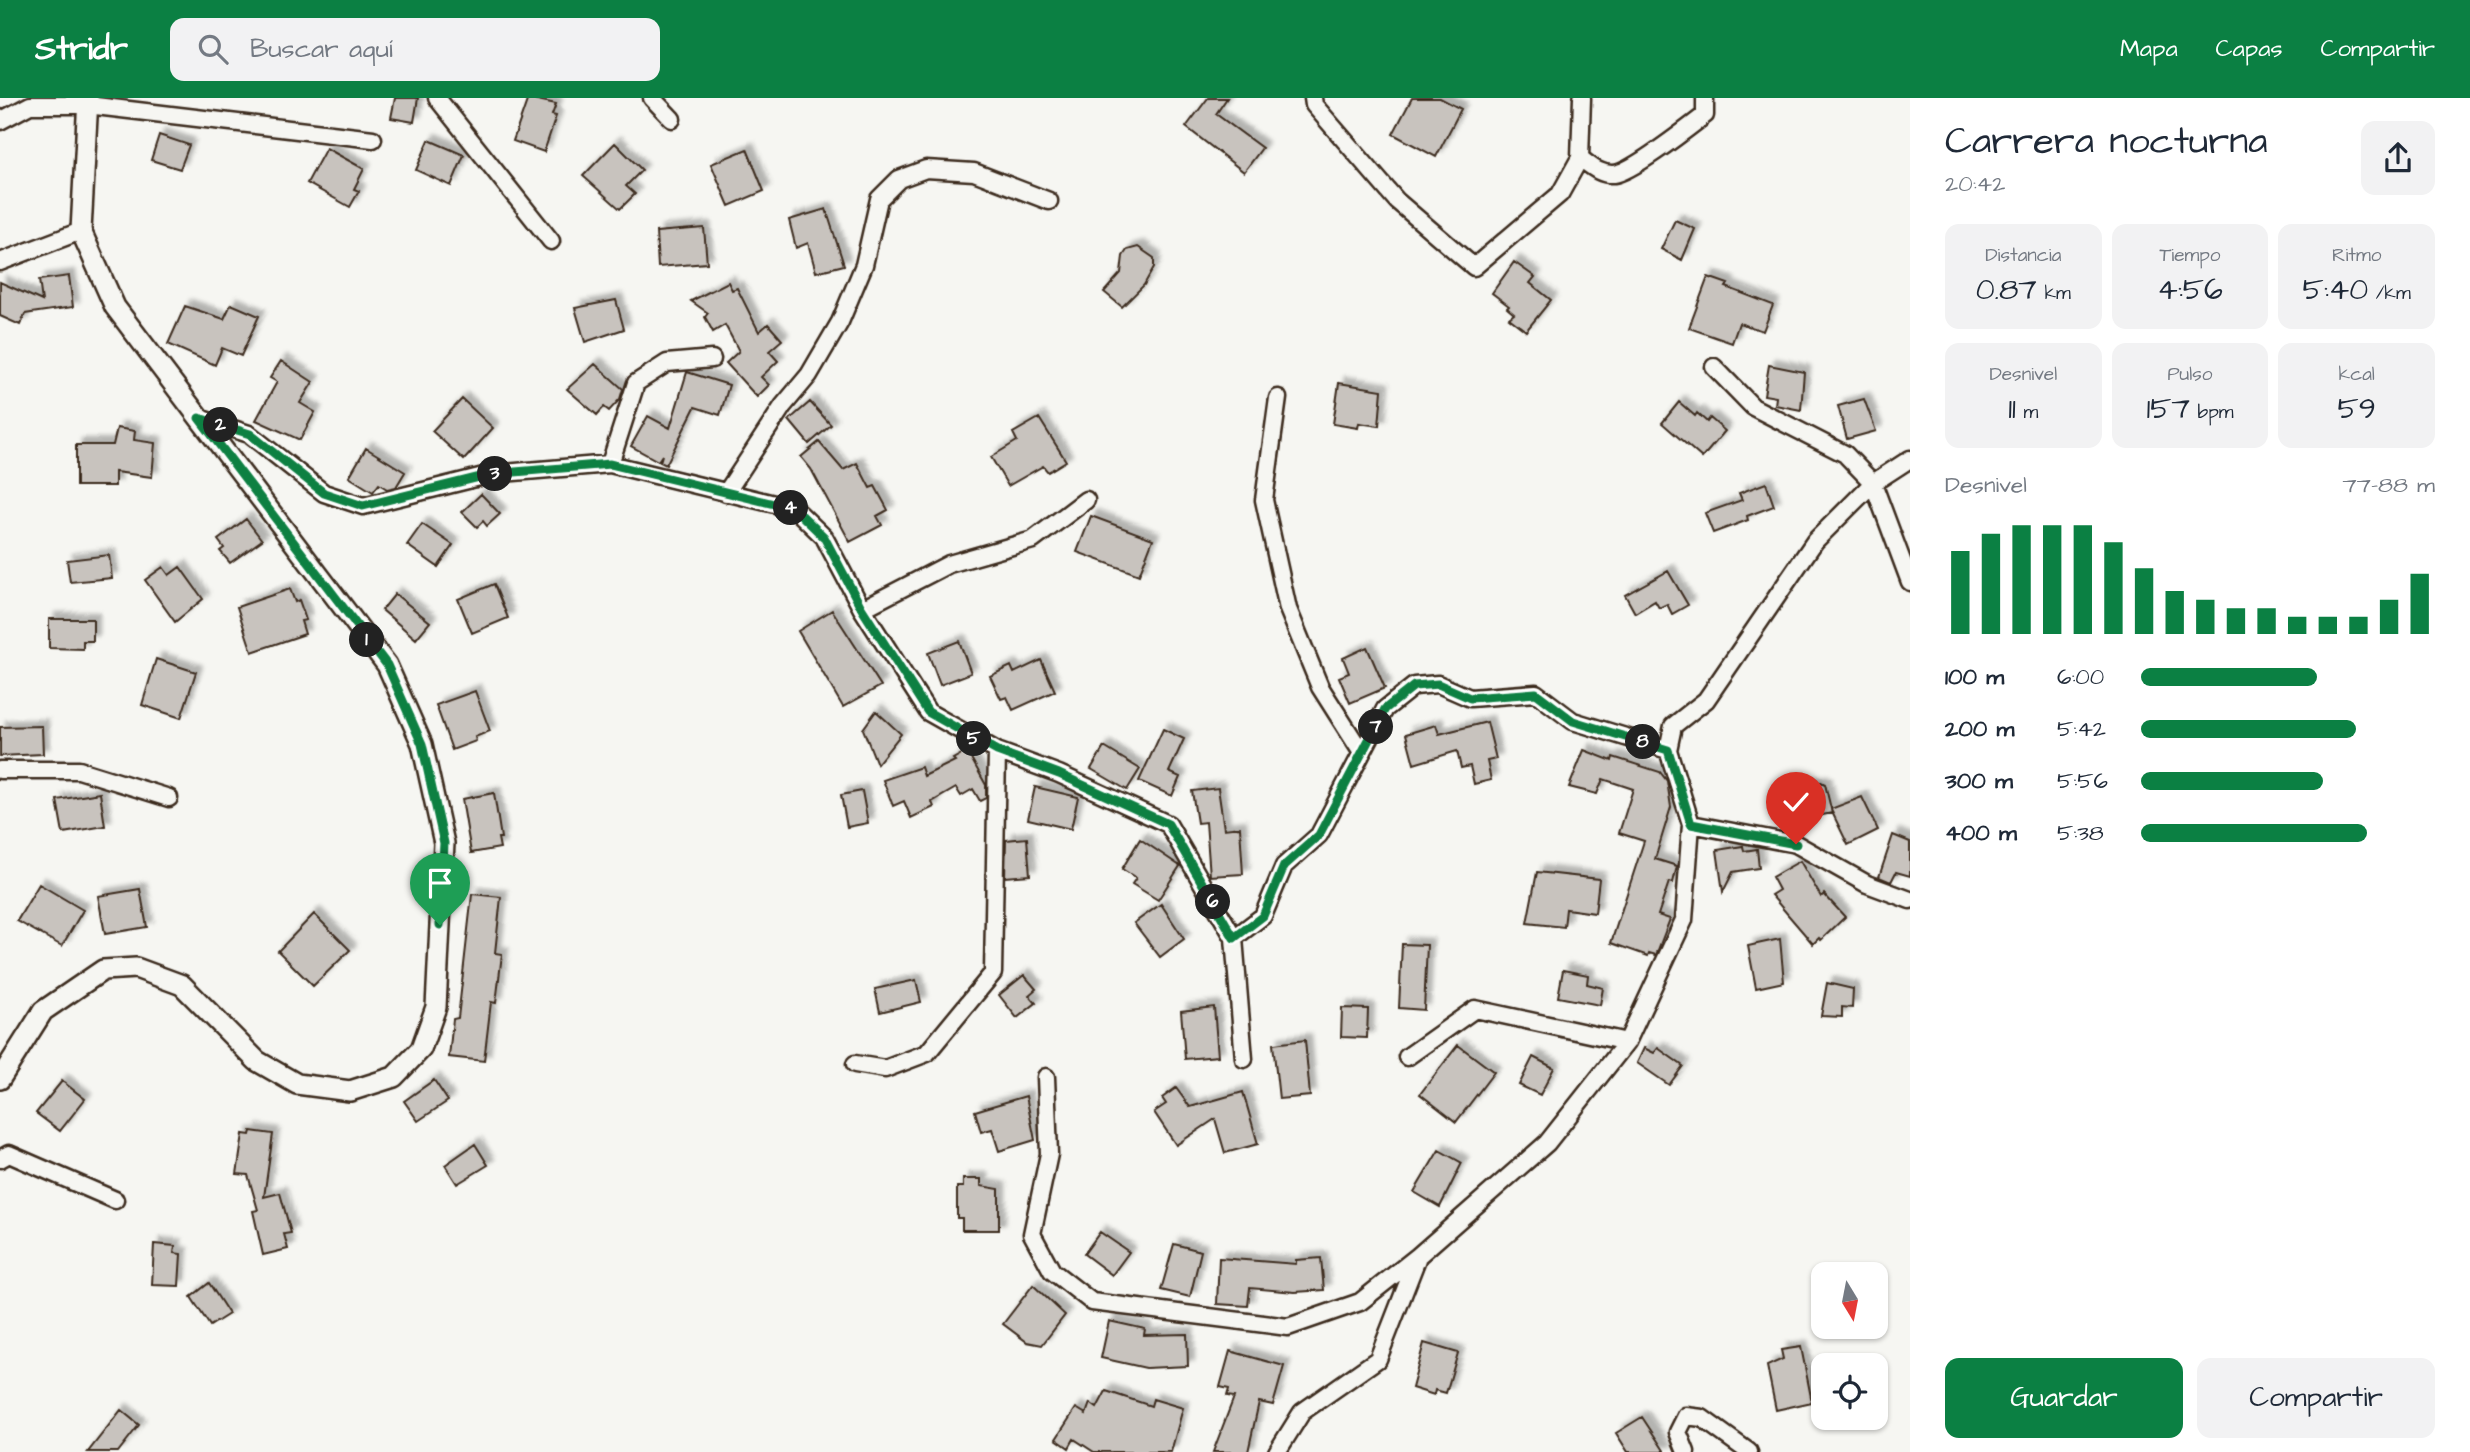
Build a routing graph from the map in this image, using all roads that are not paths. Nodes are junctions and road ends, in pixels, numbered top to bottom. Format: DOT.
graph roads {
  1 [pos="437,98"];
  2 [pos="652,98"];
  3 [pos="1313,98"];
  4 [pos="1582,98"];
  5 [pos="1705,98"];
  6 [pos="88,101"];
  7 [pos="672,119"];
  8 [pos="0,121"];
  9 [pos="373,139"];
  10 [pos="1580,158"];
  11 [pos="1049,201"];
  12 [pos="80,231"];
  13 [pos="551,241"];
  14 [pos="0,262"];
  15 [pos="712,359"];
  16 [pos="1714,367"];
  17 [pos="1278,398"];
  18 [pos="199,418"];
  19 [pos="1910,459"];
  20 [pos="610,464"];
  21 [pos="1873,483"];
  22 [pos="726,493"];
  23 [pos="1086,500"];
  24 [pos="1910,582"];
  25 [pos="862,609"];
  26 [pos="1668,750"];
  27 [pos="997,751"];
  28 [pos="1362,753"];
  29 [pos="0,770"];
  30 [pos="169,798"];
  31 [pos="1691,824"];
  32 [pos="1910,900"];
  33 [pos="1234,938"];
  34 [pos="1627,1042"];
  35 [pos="1408,1057"];
  36 [pos="1244,1059"];
  37 [pos="855,1064"];
  38 [pos="1046,1077"];
  39 [pos="0,1079"];
  40 [pos="0,1159"];
  41 [pos="115,1199"];
  42 [pos="1418,1256"];
  43 [pos="1277,1452"];
  44 [pos="1686,1452"];
  45 [pos="1749,1452"];
  1 -- 13 [label="street"];
  2 -- 7 [label="street"];
  3 -- 10 [label="street"];
  4 -- 10 [label="street"];
  5 -- 10 [label="street"];
  6 -- 8 [label="street"];
  6 -- 9 [label="street"];
  6 -- 12 [label="street"];
  11 -- 22 [label="street"];
  12 -- 14 [label="street"];
  12 -- 18 [label="street"];
  15 -- 20 [label="street"];
  16 -- 21 [label="street"];
  17 -- 28 [label="street"];
  18 -- 20 [label="street"];
  18 -- 39 [label="street"];
  19 -- 21 [label="street"];
  20 -- 22 [label="street"];
  21 -- 24 [label="street"];
  21 -- 26 [label="street"];
  22 -- 25 [label="street"];
  23 -- 25 [label="street"];
  25 -- 27 [label="street"];
  26 -- 28 [label="street"];
  26 -- 31 [label="street"];
  27 -- 33 [label="street"];
  27 -- 37 [label="street"];
  28 -- 33 [label="street"];
  29 -- 30 [label="street"];
  31 -- 32 [label="street"];
  31 -- 34 [label="street"];
  33 -- 36 [label="street"];
  34 -- 35 [label="street"];
  34 -- 42 [label="street"];
  38 -- 42 [label="street"];
  40 -- 41 [label="street"];
  42 -- 43 [label="street"];
  44 -- 45 [label="street"];
}
